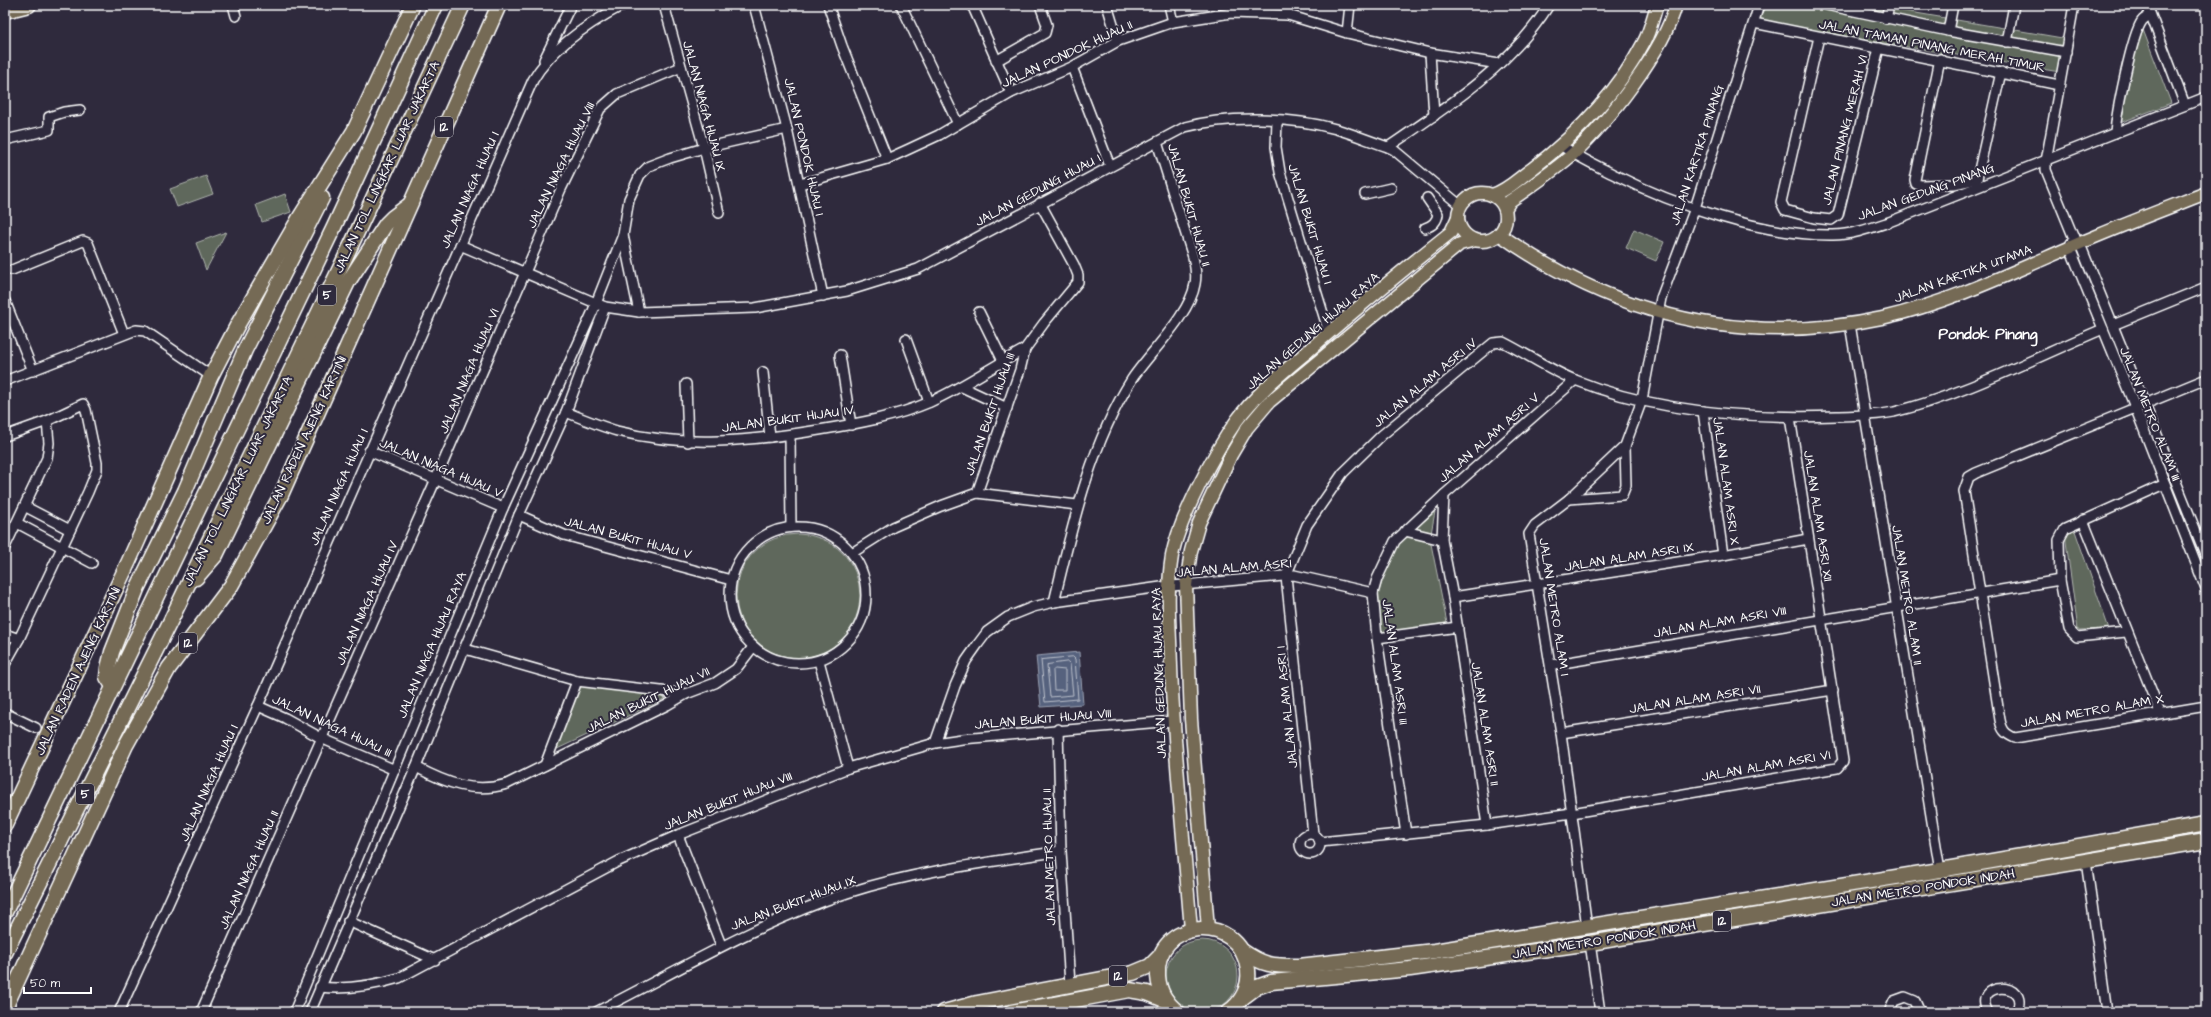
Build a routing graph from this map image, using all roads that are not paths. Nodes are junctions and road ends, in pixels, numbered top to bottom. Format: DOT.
graph roads {
  1 [pos="233,5"];
  2 [pos="413,5"];
  3 [pos="436,5"];
  4 [pos="463,5"];
  5 [pos="499,5"];
  6 [pos="570,5"];
  7 [pos="623,5"];
  8 [pos="664,5"];
  9 [pos="754,5"];
  10 [pos="828,5"];
  11 [pos="901,5"];
  12 [pos="972,5"];
  13 [pos="1040,5"];
  14 [pos="1107,5"];
  15 [pos="1169,5"];
  16 [pos="1288,5"];
  17 [pos="1350,5"];
  18 [pos="1549,5"];
  19 [pos="1657,5"];
  20 [pos="1676,5"];
  21 [pos="1759,5"];
  22 [pos="1827,5"];
  23 [pos="1889,5"];
  24 [pos="1953,5"];
  25 [pos="2014,5"];
  26 [pos="2074,5"];
  27 [pos="2147,5"];
  28 [pos="1230,9"];
  29 [pos="1288,15"];
  30 [pos="236,16"];
  31 [pos="2150,16"];
  32 [pos="1886,19"];
  33 [pos="1173,22"];
  34 [pos="1754,23"];
  35 [pos="1948,31"];
  36 [pos="1347,33"];
  37 [pos="1819,37"];
  38 [pos="1118,41"];
  39 [pos="2007,42"];
  40 [pos="1879,48"];
  41 [pos="2066,52"];
  42 [pos="1430,53"];
  43 [pos="1940,60"];
  44 [pos="996,61"];
  45 [pos="543,63"];
  46 [pos="1499,64"];
  47 [pos="681,67"];
  48 [pos="1072,67"];
  49 [pos="2001,72"];
  50 [pos="2059,85"];
  51 [pos="1011,93"];
  52 [pos="2206,97"];
  53 [pos="2185,105"];
  54 [pos="80,110"];
  55 [pos="1434,116"];
  56 [pos="1277,121"];
  57 [pos="958,124"];
  58 [pos="788,129"];
  59 [pos="2116,133"];
  60 [pos="5,140"];
  61 [pos="1157,142"];
  62 [pos="1562,146"];
  63 [pos="1388,147"];
  64 [pos="704,148"];
  65 [pos="1573,154"];
  66 [pos="887,159"];
  67 [pos="2046,161"];
  68 [pos="1110,166"];
  69 [pos="329,173"];
  70 [pos="800,184"];
  71 [pos="1391,188"];
  72 [pos="2206,193"];
  73 [pos="1365,194"];
  74 [pos="1492,195"];
  75 [pos="1427,198"];
  76 [pos="1040,203"];
  77 [pos="409,205"];
  78 [pos="1695,208"];
  79 [pos="1505,209"];
  80 [pos="1460,211"];
  81 [pos="719,214"];
  82 [pos="1424,228"];
  83 [pos="1499,234"];
  84 [pos="623,235"];
  85 [pos="1475,240"];
  86 [pos="2074,243"];
  87 [pos="460,245"];
  88 [pos="12,270"];
  89 [pos="525,273"];
  90 [pos="2206,287"];
  91 [pos="823,296"];
  92 [pos="5,301"];
  93 [pos="596,303"];
  94 [pos="605,307"];
  95 [pos="639,312"];
  96 [pos="979,312"];
  97 [pos="1657,312"];
  98 [pos="1850,324"];
  99 [pos="2113,325"];
  100 [pos="2103,329"];
  101 [pos="1329,333"];
  102 [pos="124,334"];
  103 [pos="906,339"];
  104 [pos="1025,349"];
  105 [pos="840,355"];
  106 [pos="1004,361"];
  107 [pos="32,371"];
  108 [pos="763,372"];
  109 [pos="211,376"];
  110 [pos="2206,379"];
  111 [pos="1575,380"];
  112 [pos="5,381"];
  113 [pos="686,384"];
  114 [pos="962,387"];
  115 [pos="1642,400"];
  116 [pos="928,402"];
  117 [pos="2146,402"];
  118 [pos="2135,407"];
  119 [pos="1007,408"];
  120 [pos="1703,411"];
  121 [pos="566,412"];
  122 [pos="1866,415"];
  123 [pos="1790,417"];
  124 [pos="47,422"];
  125 [pos="851,425"];
  126 [pos="790,435"];
  127 [pos="5,436"];
  128 [pos="770,437"];
  129 [pos="688,442"];
  130 [pos="1625,446"];
  131 [pos="369,451"];
  132 [pos="526,459"];
  133 [pos="541,466"];
  134 [pos="436,479"];
  135 [pos="2165,484"];
  136 [pos="977,493"];
  137 [pos="1444,495"];
  138 [pos="1569,499"];
  139 [pos="1077,505"];
  140 [pos="26,507"];
  141 [pos="503,508"];
  142 [pos="519,515"];
  143 [pos="2083,520"];
  144 [pos="17,523"];
  145 [pos="791,527"];
  146 [pos="70,530"];
  147 [pos="1405,531"];
  148 [pos="1808,539"];
  149 [pos="1442,540"];
  150 [pos="5,547"];
  151 [pos="62,548"];
  152 [pos="852,553"];
  153 [pos="1722,555"];
  154 [pos="2206,556"];
  155 [pos="92,563"];
  156 [pos="1286,576"];
  157 [pos="731,580"];
  158 [pos="2060,580"];
  159 [pos="188,585"];
  160 [pos="1186,585"];
  161 [pos="1536,586"];
  162 [pos="1168,587"];
  163 [pos="2206,589"];
  164 [pos="1373,593"];
  165 [pos="1980,593"];
  166 [pos="1453,597"];
  167 [pos="1054,602"];
  168 [pos="1895,607"];
  169 [pos="1820,618"];
  170 [pos="1458,627"];
  171 [pos="2126,632"];
  172 [pos="5,634"];
  173 [pos="1377,638"];
  174 [pos="19,639"];
  175 [pos="753,647"];
  176 [pos="465,649"];
  177 [pos="819,661"];
  178 [pos="5,664"];
  179 [pos="1550,664"];
  180 [pos="577,681"];
  181 [pos="112,688"];
  182 [pos="1833,690"];
  183 [pos="686,694"];
  184 [pos="258,706"];
  185 [pos="2206,706"];
  186 [pos="2160,712"];
  187 [pos="5,713"];
  188 [pos="1173,721"];
  189 [pos="36,728"];
  190 [pos="1058,729"];
  191 [pos="1562,733"];
  192 [pos="321,738"];
  193 [pos="935,744"];
  194 [pos="545,765"];
  195 [pos="416,767"];
  196 [pos="848,768"];
  197 [pos="395,770"];
  198 [pos="1572,813"];
  199 [pos="2206,824"];
  200 [pos="5,825"];
  201 [pos="1487,825"];
  202 [pos="1313,834"];
  203 [pos="1406,834"];
  204 [pos="678,835"];
  205 [pos="2206,841"];
  206 [pos="1320,842"];
  207 [pos="1061,851"];
  208 [pos="361,852"];
  209 [pos="376,859"];
  210 [pos="2086,861"];
  211 [pos="1940,870"];
  212 [pos="1205,907"];
  213 [pos="1190,909"];
  214 [pos="5,912"];
  215 [pos="348,921"];
  216 [pos="1587,927"];
  217 [pos="1208,929"];
  218 [pos="1191,930"];
  219 [pos="1590,943"];
  220 [pos="721,945"];
  221 [pos="1241,950"];
  222 [pos="5,953"];
  223 [pos="1161,955"];
  224 [pos="5,959"];
  225 [pos="28,959"];
  226 [pos="435,960"];
  227 [pos="1070,984"];
  228 [pos="320,987"];
  229 [pos="1241,999"];
  230 [pos="1166,1001"];
  231 [pos="5,1008"];
  232 [pos="599,1011"];
  233 [pos="119,1012"];
  234 [pos="201,1012"];
  235 [pos="294,1012"];
  236 [pos="310,1012"];
  237 [pos="944,1012"];
  238 [pos="1011,1012"];
  239 [pos="1178,1012"];
  240 [pos="1228,1012"];
  241 [pos="1600,1012"];
  242 [pos="1889,1012"];
  243 [pos="1920,1012"];
  244 [pos="1988,1012"];
  245 [pos="2016,1012"];
  246 [pos="2107,1012"];
  1 -- 30 [label="street"];
  2 -- 69 [label="highway, JALAN RADEN AJENG KARTINI"];
  3 -- 181 [label="highway, JALAN TOL LINGKAR LUAR JAKARTA / 5"];
  4 -- 159 [label="highway, JALAN TOL LINGKAR LUAR JAKARTA / 5"];
  5 -- 77 [label="highway, JALAN RADEN AJENG KARTINI / 12"];
  6 -- 45 [label="street"];
  7 -- 45 [label="street, JALAN NIAGA HIJAU I"];
  8 -- 47 [label="street, JALAN NIAGA HIJAU IX"];
  9 -- 58 [label="street, JALAN PONDOK HIJAU I"];
  10 -- 66 [label="street"];
  11 -- 57 [label="street"];
  12 -- 44 [label="street"];
  13 -- 44 [label="street"];
  14 -- 38 [label="street"];
  15 -- 33 [label="street"];
  16 -- 29 [label="street"];
  17 -- 36 [label="street"];
  18 -- 46 [label="street"];
  19 -- 62 [label="main road"];
  20 -- 65 [label="main road"];
  21 -- 34 [label="street, JALAN KARTIKA PINANG"];
  22 -- 32 [label="street"];
  23 -- 32 [label="street"];
  24 -- 35 [label="street"];
  25 -- 39 [label="street"];
  26 -- 41 [label="street"];
  27 -- 31 [label="street"];
  28 -- 29 [label="street, JALAN PONDOK HIJAU II"];
  28 -- 33 [label="street, JALAN PONDOK HIJAU II"];
  29 -- 36 [label="street, JALAN PONDOK HIJAU II"];
  31 -- 53 [label="street"];
  31 -- 59 [label="street"];
  32 -- 35 [label="street"];
  33 -- 38 [label="street, JALAN PONDOK HIJAU II"];
  34 -- 37 [label="street, JALAN TAMAN PINANG MERAH TIMUR"];
  34 -- 78 [label="street, JALAN KARTIKA PINANG"];
  35 -- 39 [label="street"];
  36 -- 42 [label="street, JALAN PONDOK HIJAU II"];
  37 -- 40 [label="street, JALAN TAMAN PINANG MERAH TIMUR"];
  37 -- 40 [label="street, JALAN PINANG MERAH VI"];
  38 -- 48 [label="street, JALAN PONDOK HIJAU II"];
  39 -- 41 [label="street"];
  40 -- 43 [label="street, JALAN TAMAN PINANG MERAH TIMUR"];
  41 -- 50 [label="street"];
  42 -- 46 [label="street, JALAN PONDOK HIJAU II"];
  42 -- 55 [label="street"];
  43 -- 49 [label="street, JALAN TAMAN PINANG MERAH TIMUR"];
  43 -- 49 [label="street"];
  44 -- 51 [label="street"];
  45 -- 87 [label="street, JALAN NIAGA HIJAU I"];
  46 -- 55 [label="street"];
  47 -- 64 [label="street, JALAN NIAGA HIJAU IX"];
  47 -- 89 [label="street, JALAN NIAGA HIJAU VIII"];
  48 -- 51 [label="street, JALAN PONDOK HIJAU II"];
  48 -- 68 [label="street"];
  49 -- 50 [label="street, JALAN TAMAN PINANG MERAH TIMUR"];
  50 -- 67 [label="street"];
  51 -- 57 [label="street, JALAN PONDOK HIJAU II"];
  52 -- 53 [label="street, JALAN GEDUNG PINANG"];
  53 -- 59 [label="street, JALAN GEDUNG PINANG"];
  54 -- 60 [label="street"];
  55 -- 63 [label="street"];
  56 -- 61 [label="street, JALAN GEDUNG HIJAU I"];
  56 -- 63 [label="street, JALAN GEDUNG HIJAU I"];
  56 -- 101 [label="street, JALAN BUKIT HIJAU I"];
  57 -- 66 [label="street, JALAN PONDOK HIJAU II"];
  58 -- 64 [label="street"];
  58 -- 70 [label="street, JALAN PONDOK HIJAU I"];
  59 -- 67 [label="street, JALAN GEDUNG PINANG"];
  61 -- 68 [label="street, JALAN GEDUNG HIJAU I"];
  61 -- 139 [label="street, JALAN BUKIT HIJAU II"];
  62 -- 65 [label="street, JALAN GEDUNG PINANG"];
  62 -- 74 [label="main road"];
  63 -- 80 [label="street, JALAN GEDUNG HIJAU I"];
  64 -- 81 [label="street, JALAN NIAGA HIJAU IX"];
  64 -- 84 [label="street"];
  65 -- 78 [label="street, JALAN GEDUNG PINANG"];
  65 -- 79 [label="main road"];
  66 -- 70 [label="street, JALAN PONDOK HIJAU II"];
  67 -- 78 [label="street, JALAN GEDUNG PINANG"];
  67 -- 86 [label="street"];
  68 -- 76 [label="street, JALAN GEDUNG HIJAU I"];
  69 -- 109 [label="highway, JALAN RADEN AJENG KARTINI"];
  69 -- 181 [label="highway"];
  70 -- 91 [label="street, JALAN PONDOK HIJAU I"];
  71 -- 73 [label="street"];
  72 -- 86 [label="main road, JALAN KARTIKA UTAMA"];
  74 -- 79 [label="main road"];
  74 -- 80 [label="main road"];
  75 -- 82 [label="street"];
  76 -- 91 [label="street, JALAN GEDUNG HIJAU I"];
  76 -- 104 [label="street, JALAN BUKIT HIJAU III"];
  77 -- 159 [label="highway"];
  77 -- 225 [label="highway, JALAN RADEN AJENG KARTINI / 12"];
  78 -- 97 [label="street, JALAN KARTIKA PINANG"];
  79 -- 83 [label="main road"];
  80 -- 85 [label="main road"];
  80 -- 101 [label="main road, JALAN GEDUNG HIJAU RAYA"];
  83 -- 85 [label="main road"];
  83 -- 97 [label="main road, JALAN KARTIKA UTAMA"];
  84 -- 93 [label="street, JALAN NIAGA HIJAU RAYA"];
  84 -- 95 [label="street"];
  85 -- 160 [label="main road, JALAN GEDUNG HIJAU RAYA"];
  86 -- 98 [label="main road, JALAN KARTIKA UTAMA"];
  86 -- 99 [label="street, JALAN METRO ALAM III"];
  86 -- 100 [label="street, JALAN METRO ALAM III"];
  87 -- 89 [label="street, JALAN GEDUNG HIJAU I"];
  87 -- 131 [label="street, JALAN NIAGA HIJAU I"];
  88 -- 102 [label="street"];
  89 -- 93 [label="street, JALAN GEDUNG HIJAU I"];
  89 -- 134 [label="street, JALAN NIAGA HIJAU VI"];
  90 -- 99 [label="street"];
  91 -- 95 [label="street, JALAN GEDUNG HIJAU I"];
  92 -- 107 [label="street"];
  93 -- 94 [label="street, JALAN GEDUNG HIJAU I"];
  93 -- 132 [label="street, JALAN NIAGA HIJAU RAYA"];
  94 -- 95 [label="street, JALAN GEDUNG HIJAU I"];
  94 -- 121 [label="street"];
  96 -- 106 [label="street"];
  97 -- 98 [label="main road, JALAN KARTIKA UTAMA"];
  97 -- 115 [label="street, JALAN METRO ALAM I"];
  98 -- 122 [label="street, JALAN METRO ALAM II"];
  99 -- 117 [label="street, JALAN METRO ALAM III"];
  100 -- 118 [label="street, JALAN METRO ALAM III"];
  100 -- 122 [label="street, JALAN ALAM ASRI IV"];
  101 -- 162 [label="main road, JALAN GEDUNG HIJAU RAYA"];
  102 -- 107 [label="street"];
  102 -- 109 [label="street"];
  103 -- 116 [label="street"];
  104 -- 106 [label="street, JALAN BUKIT HIJAU IV"];
  104 -- 119 [label="street, JALAN BUKIT HIJAU III"];
  105 -- 125 [label="street"];
  106 -- 114 [label="street, JALAN BUKIT HIJAU IV"];
  107 -- 112 [label="street"];
  108 -- 128 [label="street"];
  109 -- 200 [label="highway, JALAN RADEN AJENG KARTINI"];
  110 -- 117 [label="street"];
  111 -- 115 [label="street, JALAN ALAM ASRI IV"];
  111 -- 137 [label="street, JALAN ALAM ASRI V"];
  111 -- 156 [label="street, JALAN ALAM ASRI IV"];
  113 -- 129 [label="street"];
  114 -- 116 [label="street, JALAN BUKIT HIJAU IV"];
  114 -- 119 [label="street"];
  115 -- 120 [label="street, JALAN ALAM ASRI IV"];
  115 -- 130 [label="street, JALAN METRO ALAM I"];
  116 -- 125 [label="street, JALAN BUKIT HIJAU IV"];
  117 -- 118 [label="street"];
  117 -- 154 [label="street, JALAN METRO ALAM III"];
  118 -- 135 [label="street, JALAN METRO ALAM III"];
  118 -- 165 [label="street, JALAN METRO ALAM X"];
  119 -- 136 [label="street, JALAN BUKIT HIJAU III"];
  120 -- 123 [label="street, JALAN ALAM ASRI IV"];
  120 -- 153 [label="street, JALAN ALAM ASRI X"];
  121 -- 129 [label="street, JALAN BUKIT HIJAU IV"];
  121 -- 133 [label="street"];
  122 -- 123 [label="street, JALAN ALAM ASRI IV"];
  122 -- 168 [label="street, JALAN METRO ALAM II"];
  123 -- 148 [label="street, JALAN ALAM ASRI XII"];
  124 -- 127 [label="street"];
  124 -- 140 [label="street"];
  124 -- 146 [label="street"];
  125 -- 126 [label="street, JALAN BUKIT HIJAU IV"];
  126 -- 128 [label="street, JALAN BUKIT HIJAU IV"];
  126 -- 145 [label="street"];
  128 -- 129 [label="street, JALAN BUKIT HIJAU IV"];
  130 -- 138 [label="street, JALAN METRO ALAM I"];
  130 -- 138 [label="street"];
  131 -- 134 [label="street, JALAN NIAGA HIJAU V"];
  131 -- 184 [label="street, JALAN NIAGA HIJAU I"];
  132 -- 133 [label="street"];
  132 -- 141 [label="street, JALAN NIAGA HIJAU RAYA"];
  133 -- 142 [label="street"];
  134 -- 141 [label="street, JALAN NIAGA HIJAU V"];
  134 -- 192 [label="street, JALAN NIAGA HIJAU IV"];
  135 -- 143 [label="street"];
  135 -- 163 [label="street, JALAN METRO ALAM III"];
  136 -- 139 [label="street"];
  136 -- 152 [label="street"];
  137 -- 147 [label="street, JALAN ALAM ASRI III"];
  137 -- 149 [label="street, JALAN ALAM ASRI V"];
  138 -- 161 [label="street, JALAN METRO ALAM I"];
  139 -- 167 [label="street, JALAN BUKIT HIJAU II"];
  140 -- 144 [label="street"];
  140 -- 146 [label="street"];
  141 -- 197 [label="street, JALAN NIAGA HIJAU RAYA"];
  142 -- 157 [label="street, JALAN BUKIT HIJAU V"];
  142 -- 176 [label="street"];
  143 -- 158 [label="street"];
  143 -- 171 [label="street"];
  144 -- 150 [label="street"];
  144 -- 151 [label="street"];
  145 -- 152 [label="street"];
  145 -- 157 [label="street"];
  146 -- 151 [label="street"];
  147 -- 149 [label="street"];
  147 -- 164 [label="street, JALAN ALAM ASRI III"];
  148 -- 153 [label="street, JALAN ALAM ASRI IX"];
  148 -- 169 [label="street, JALAN ALAM ASRI XII"];
  149 -- 166 [label="street, JALAN ALAM ASRI V"];
  151 -- 155 [label="street"];
  151 -- 174 [label="street"];
  152 -- 177 [label="street"];
  153 -- 161 [label="street, JALAN ALAM ASRI IX"];
  156 -- 160 [label="street, JALAN ALAM ASRI"];
  156 -- 164 [label="street, JALAN ALAM ASRI"];
  156 -- 202 [label="street, JALAN ALAM ASRI I"];
  157 -- 175 [label="street"];
  158 -- 165 [label="street"];
  158 -- 171 [label="street"];
  159 -- 222 [label="highway, JALAN TOL LINGKAR LUAR JAKARTA / 5"];
  160 -- 162 [label="street, JALAN ALAM ASRI"];
  160 -- 212 [label="main road, JALAN GEDUNG HIJAU RAYA"];
  161 -- 166 [label="street, JALAN ALAM ASRI IX"];
  161 -- 179 [label="street, JALAN METRO ALAM I"];
  162 -- 167 [label="street, JALAN ALAM ASRI"];
  162 -- 188 [label="main road, JALAN GEDUNG HIJAU RAYA"];
  164 -- 173 [label="street, JALAN ALAM ASRI III"];
  165 -- 168 [label="street"];
  165 -- 186 [label="street, JALAN METRO ALAM X"];
  166 -- 170 [label="street, JALAN ALAM ASRI II"];
  167 -- 193 [label="street, JALAN ALAM ASRI"];
  168 -- 169 [label="street, JALAN ALAM ASRI VIII"];
  168 -- 211 [label="street, JALAN METRO ALAM II"];
  169 -- 179 [label="street, JALAN ALAM ASRI VIII"];
  169 -- 182 [label="street, JALAN ALAM ASRI VI"];
  170 -- 173 [label="street"];
  170 -- 201 [label="street, JALAN ALAM ASRI II"];
  171 -- 186 [label="street"];
  172 -- 174 [label="street"];
  173 -- 203 [label="street, JALAN ALAM ASRI III"];
  174 -- 178 [label="street"];
  175 -- 177 [label="street"];
  175 -- 183 [label="street, JALAN BUKIT HIJAU VII"];
  176 -- 180 [label="street"];
  176 -- 195 [label="street"];
  177 -- 196 [label="street"];
  179 -- 191 [label="street, JALAN METRO ALAM I"];
  180 -- 183 [label="street"];
  180 -- 194 [label="street"];
  181 -- 214 [label="highway, JALAN TOL LINGKAR LUAR JAKARTA / 5"];
  182 -- 191 [label="street, JALAN ALAM ASRI VII"];
  182 -- 198 [label="street, JALAN ALAM ASRI VI"];
  183 -- 194 [label="street, JALAN BUKIT HIJAU VII"];
  184 -- 192 [label="street, JALAN NIAGA HIJAU III"];
  184 -- 233 [label="street, JALAN NIAGA HIJAU I"];
  185 -- 186 [label="street, JALAN METRO ALAM X"];
  187 -- 189 [label="street"];
  188 -- 190 [label="street, JALAN BUKIT HIJAU VIII"];
  188 -- 213 [label="main road, JALAN GEDUNG HIJAU RAYA"];
  190 -- 193 [label="street, JALAN BUKIT HIJAU VIII"];
  190 -- 207 [label="street, JALAN METRO HIJAU II"];
  191 -- 198 [label="street, JALAN METRO ALAM I"];
  192 -- 197 [label="street, JALAN NIAGA HIJAU III"];
  192 -- 234 [label="street, JALAN NIAGA HIJAU II"];
  193 -- 196 [label="street, JALAN BUKIT HIJAU VIII"];
  194 -- 195 [label="street, JALAN BUKIT HIJAU VII"];
  195 -- 209 [label="street"];
  196 -- 204 [label="street, JALAN BUKIT HIJAU VIII"];
  197 -- 208 [label="street, JALAN NIAGA HIJAU RAYA"];
  198 -- 201 [label="street"];
  198 -- 216 [label="street, JALAN METRO ALAM I"];
  199 -- 211 [label="highway, JALAN METRO PONDOK INDAH / 12"];
  201 -- 203 [label="street"];
  202 -- 206 [label="street"];
  202 -- 206 [label="street"];
  203 -- 206 [label="street"];
  204 -- 220 [label="street"];
  204 -- 226 [label="street, JALAN BUKIT HIJAU VIII"];
  205 -- 210 [label="highway, JALAN METRO PONDOK INDAH / 12"];
  207 -- 220 [label="street, JALAN BUKIT HIJAU IX"];
  207 -- 227 [label="street, JALAN METRO HIJAU II"];
  208 -- 209 [label="street"];
  208 -- 235 [label="street, JALAN NIAGA HIJAU RAYA"];
  209 -- 215 [label="street"];
  210 -- 219 [label="highway, JALAN METRO PONDOK INDAH / 12"];
  210 -- 246 [label="street"];
  211 -- 216 [label="highway, JALAN METRO PONDOK INDAH / 12"];
  212 -- 213 [label="main road"];
  212 -- 217 [label="main road, JALAN GEDUNG HIJAU RAYA"];
  213 -- 218 [label="main road, JALAN GEDUNG HIJAU RAYA"];
  215 -- 226 [label="street"];
  215 -- 228 [label="street"];
  216 -- 221 [label="highway, JALAN METRO PONDOK INDAH / 12"];
  217 -- 218 [label="highway, 12"];
  217 -- 221 [label="highway, 12"];
  218 -- 223 [label="highway, 12"];
  219 -- 229 [label="highway, JALAN METRO PONDOK INDAH / 12"];
  219 -- 241 [label="street"];
  220 -- 232 [label="street, JALAN BUKIT HIJAU IX"];
  221 -- 229 [label="highway, 12"];
  223 -- 227 [label="highway, 12"];
  223 -- 230 [label="highway, 12"];
  224 -- 225 [label="highway"];
  225 -- 231 [label="highway, JALAN RADEN AJENG KARTINI / 12"];
  226 -- 228 [label="street, JALAN BUKIT HIJAU VIII"];
  227 -- 237 [label="highway, 12"];
  228 -- 236 [label="street"];
  229 -- 240 [label="highway, 12"];
  230 -- 238 [label="highway, 12"];
  230 -- 239 [label="highway, 12"];
  242 -- 243 [label="street"];
  244 -- 245 [label="street"];
}
